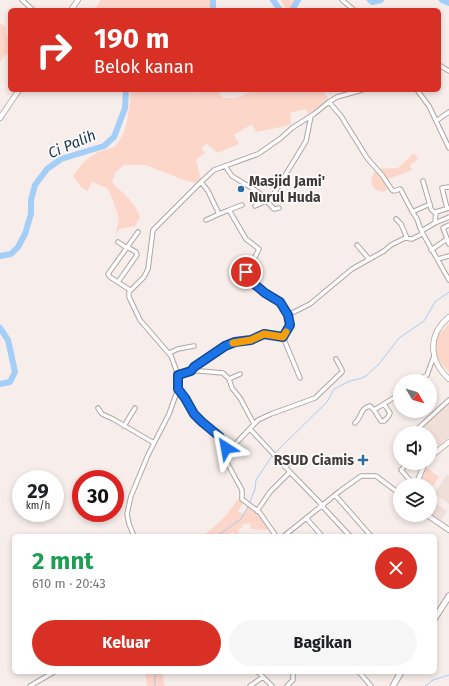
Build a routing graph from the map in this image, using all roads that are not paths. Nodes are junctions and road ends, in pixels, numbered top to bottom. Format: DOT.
graph roads {
  1 [pos="22,0"];
  2 [pos="342,0"];
  3 [pos="31,8"];
  4 [pos="352,8"];
  5 [pos="443,68"];
  6 [pos="449,71"];
  7 [pos="18,92"];
  8 [pos="355,92"];
  9 [pos="418,92"];
  10 [pos="328,102"];
  11 [pos="449,112"];
  12 [pos="311,116"];
  13 [pos="0,118"];
  14 [pos="436,121"];
  15 [pos="449,148"];
  16 [pos="225,166"];
  17 [pos="423,181"];
  18 [pos="201,182"];
  19 [pos="449,187"];
  20 [pos="266,201"];
  21 [pos="430,204"];
  22 [pos="242,206"];
  23 [pos="255,206"];
  24 [pos="279,208"];
  25 [pos="448,208"];
  26 [pos="229,210"];
  27 [pos="412,212"];
  28 [pos="435,213"];
  29 [pos="219,214"];
  30 [pos="449,217"];
  31 [pos="396,219"];
  32 [pos="206,220"];
  33 [pos="441,220"];
  34 [pos="435,223"];
  35 [pos="449,225"];
  36 [pos="444,227"];
  37 [pos="138,232"];
  38 [pos="422,233"];
  39 [pos="407,238"];
  40 [pos="447,239"];
  41 [pos="118,242"];
  42 [pos="449,244"];
  43 [pos="357,245"];
  44 [pos="127,247"];
  45 [pos="431,250"];
  46 [pos="449,256"];
  47 [pos="369,259"];
  48 [pos="438,259"];
  49 [pos="449,280"];
  50 [pos="118,282"];
  51 [pos="130,290"];
  52 [pos="288,315"];
  53 [pos="449,317"];
  54 [pos="283,337"];
  55 [pos="194,346"];
  56 [pos="169,354"];
  57 [pos="434,356"];
  58 [pos="336,359"];
  59 [pos="191,371"];
  60 [pos="240,374"];
  61 [pos="428,374"];
  62 [pos="178,375"];
  63 [pos="300,378"];
  64 [pos="229,379"];
  65 [pos="449,379"];
  66 [pos="178,389"];
  67 [pos="393,398"];
  68 [pos="449,400"];
  69 [pos="384,404"];
  70 [pos="98,408"];
  71 [pos="135,408"];
  72 [pos="374,410"];
  73 [pos="355,423"];
  74 [pos="254,424"];
  75 [pos="124,426"];
  76 [pos="421,426"];
  77 [pos="250,429"];
  78 [pos="449,442"];
  79 [pos="154,443"];
  80 [pos="437,452"];
  81 [pos="224,456"];
  82 [pos="291,461"];
  83 [pos="285,467"];
  84 [pos="401,470"];
  85 [pos="290,472"];
  86 [pos="408,478"];
  87 [pos="393,489"];
  88 [pos="335,495"];
  89 [pos="322,506"];
  90 [pos="257,511"];
  91 [pos="307,519"];
  92 [pos="437,522"];
  93 [pos="449,530"];
  94 [pos="133,534"];
  95 [pos="274,534"];
  96 [pos="287,534"];
  97 [pos="320,534"];
  98 [pos="348,534"];
  99 [pos="369,534"];
  100 [pos="449,596"];
  101 [pos="437,615"];
  102 [pos="51,674"];
  103 [pos="260,674"];
  104 [pos="293,674"];
  105 [pos="361,674"];
  106 [pos="398,674"];
  107 [pos="262,677"];
  108 [pos="30,686"];
  109 [pos="250,686"];
  110 [pos="272,686"];
  111 [pos="287,686"];
  112 [pos="371,686"];
  113 [pos="392,686"];
  1 -- 3 [label="street"];
  2 -- 4 [label="street"];
  5 -- 6 [label="street"];
  7 -- 13 [label="street"];
  8 -- 10 [label="street"];
  9 -- 14 [label="street"];
  10 -- 12 [label="street"];
  10 -- 27 [label="street"];
  11 -- 14 [label="street"];
  12 -- 16 [label="street"];
  12 -- 20 [label="street"];
  14 -- 15 [label="street"];
  16 -- 18 [label="street"];
  16 -- 20 [label="street"];
  17 -- 21 [label="street"];
  18 -- 29 [label="street"];
  18 -- 51 [label="street"];
  19 -- 25 [label="street"];
  20 -- 23 [label="street"];
  20 -- 24 [label="street"];
  21 -- 27 [label="street"];
  21 -- 28 [label="street"];
  22 -- 26 [label="street"];
  25 -- 28 [label="street"];
  26 -- 29 [label="street"];
  26 -- 52 [label="street"];
  27 -- 38 [label="street"];
  28 -- 34 [label="street"];
  29 -- 32 [label="street"];
  30 -- 33 [label="street"];
  31 -- 39 [label="street"];
  33 -- 34 [label="street"];
  33 -- 36 [label="street"];
  34 -- 38 [label="street"];
  35 -- 36 [label="street"];
  36 -- 40 [label="street"];
  37 -- 44 [label="street"];
  38 -- 39 [label="street"];
  38 -- 45 [label="street"];
  39 -- 47 [label="street"];
  40 -- 42 [label="street"];
  40 -- 45 [label="street"];
  41 -- 44 [label="street"];
  43 -- 47 [label="street"];
  44 -- 50 [label="street"];
  44 -- 50 [label="street"];
  45 -- 48 [label="street"];
  46 -- 48 [label="street"];
  47 -- 52 [label="street"];
  48 -- 49 [label="street"];
  50 -- 51 [label="street"];
  51 -- 56 [label="street"];
  52 -- 54 [label="street"];
  53 -- 57 [label="street"];
  54 -- 59 [label="street"];
  54 -- 63 [label="street"];
  55 -- 56 [label="street"];
  56 -- 62 [label="street"];
  57 -- 61 [label="street"];
  57 -- 65 [label="street"];
  58 -- 74 [label="street"];
  59 -- 62 [label="street"];
  59 -- 64 [label="street"];
  60 -- 64 [label="street"];
  62 -- 66 [label="street"];
  64 -- 74 [label="street"];
  66 -- 79 [label="street"];
  66 -- 81 [label="street"];
  67 -- 69 [label="street"];
  68 -- 76 [label="street"];
  69 -- 72 [label="street"];
  69 -- 72 [label="street"];
  70 -- 75 [label="street"];
  71 -- 75 [label="street"];
  72 -- 73 [label="street"];
  74 -- 77 [label="street"];
  75 -- 79 [label="street"];
  77 -- 81 [label="street"];
  77 -- 83 [label="street"];
  78 -- 80 [label="street"];
  79 -- 94 [label="street"];
  81 -- 90 [label="street"];
  82 -- 83 [label="street"];
  83 -- 85 [label="street"];
  84 -- 86 [label="street"];
  85 -- 89 [label="street"];
  85 -- 90 [label="street"];
  87 -- 88 [label="street"];
  88 -- 89 [label="street"];
  88 -- 99 [label="street"];
  89 -- 91 [label="street"];
  89 -- 98 [label="street"];
  90 -- 95 [label="street"];
  91 -- 96 [label="street"];
  91 -- 97 [label="street"];
  92 -- 93 [label="street"];
  100 -- 101 [label="main road"];
  102 -- 108 [label="street"];
  103 -- 107 [label="street"];
  104 -- 111 [label="street"];
  105 -- 112 [label="street"];
  106 -- 113 [label="main road"];
  107 -- 109 [label="street"];
  107 -- 110 [label="street"];
}
